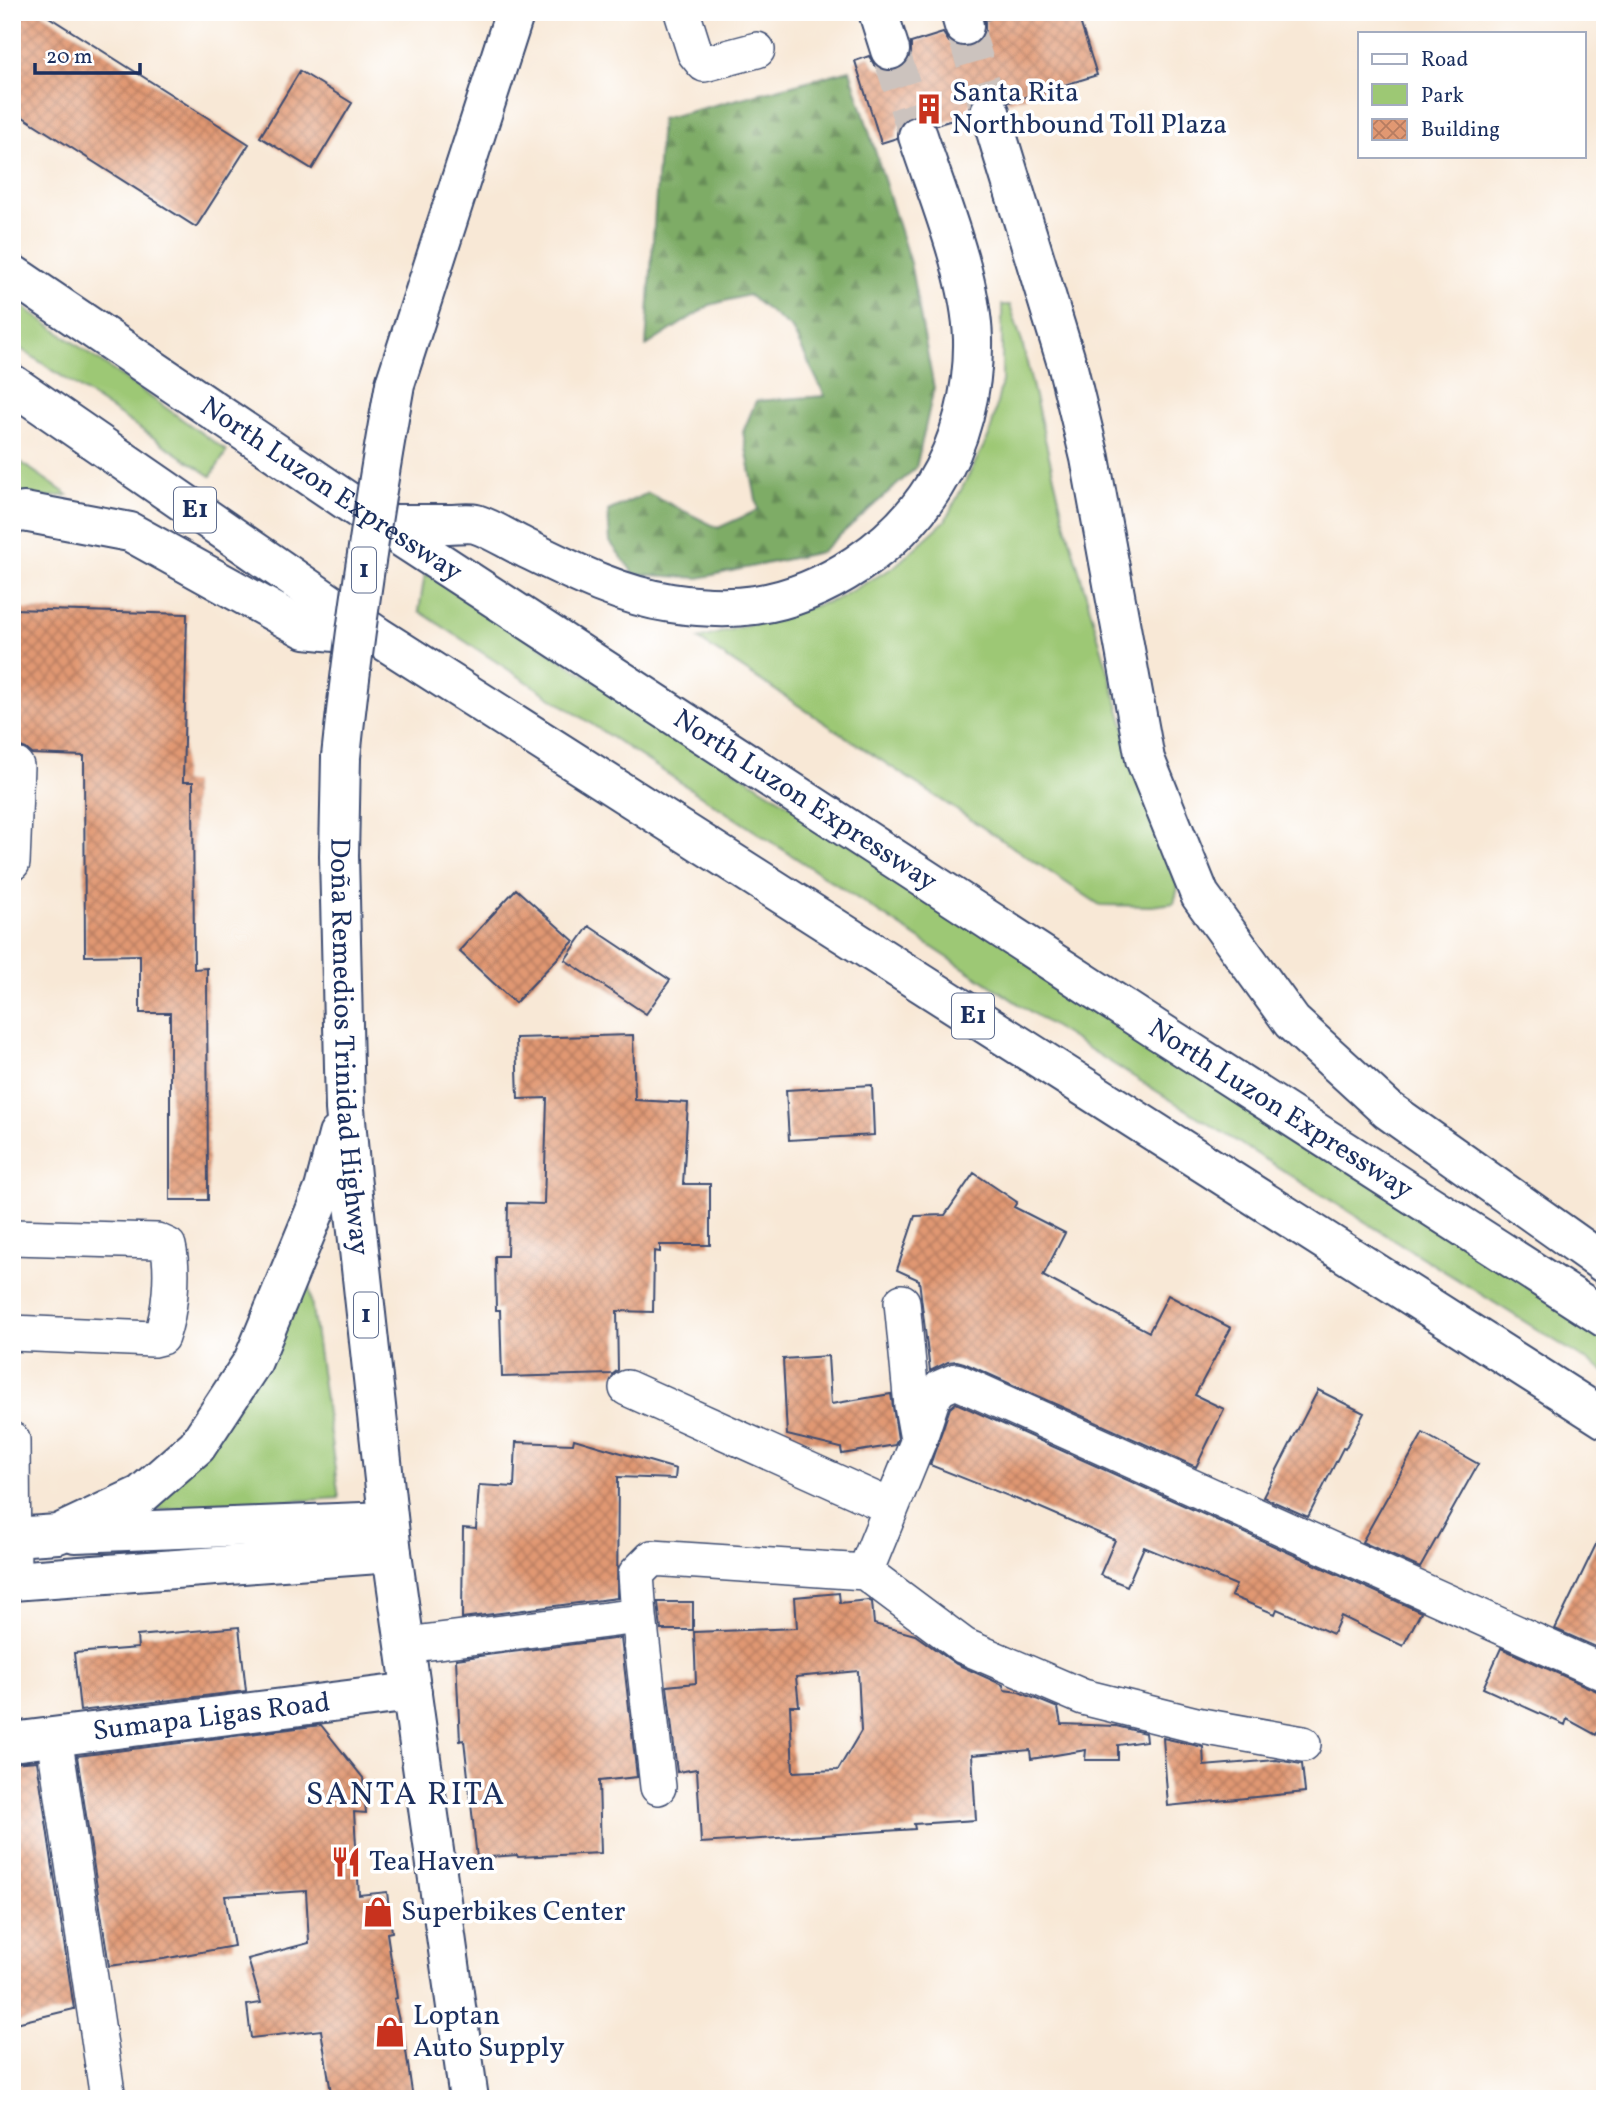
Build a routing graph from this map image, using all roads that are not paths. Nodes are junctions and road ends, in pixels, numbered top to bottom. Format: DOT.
graph roads {
  1 [pos="515,12"];
  2 [pos="682,12"];
  3 [pos="878,12"];
  4 [pos="757,50"];
  5 [pos="890,50"];
  6 [pos="990,112"];
  7 [pos="918,136"];
  8 [pos="12,274"];
  9 [pos="12,384"];
  10 [pos="12,514"];
  11 [pos="381,524"];
  12 [pos="377,636"];
  13 [pos="16,766"];
  14 [pos="12,863"];
  15 [pos="345,1109"];
  16 [pos="12,1237"];
  17 [pos="1605,1264"];
  18 [pos="902,1302"];
  19 [pos="1605,1318"];
  20 [pos="12,1333"];
  21 [pos="627,1388"];
  22 [pos="1605,1419"];
  23 [pos="12,1440"];
  24 [pos="918,1442"];
  25 [pos="891,1507"];
  26 [pos="58,1534"];
  27 [pos="13,1537"];
  28 [pos="390,1537"];
  29 [pos="865,1572"];
  30 [pos="13,1581"];
  31 [pos="639,1616"];
  32 [pos="405,1645"];
  33 [pos="1605,1673"];
  34 [pos="412,1692"];
  35 [pos="54,1737"];
  36 [pos="12,1742"];
  37 [pos="1303,1744"];
  38 [pos="658,1787"];
  39 [pos="108,2099"];
  40 [pos="469,2099"];
  1 -- 15 [label="main road, Doña Remedios Trinidad Highway / 1, bridge"];
  2 -- 4 [label="street"];
  3 -- 5 [label="main road"];
  6 -- 17 [label="main road"];
  7 -- 11 [label="main road"];
  8 -- 11 [label="main road, North Luzon Expressway"];
  9 -- 12 [label="main road, E1"];
  10 -- 12 [label="main road"];
  11 -- 19 [label="main road, North Luzon Expressway"];
  12 -- 22 [label="main road, E1"];
  13 -- 14 [label="street"];
  15 -- 26 [label="main road"];
  15 -- 28 [label="main road, Doña Remedios Trinidad Highway / 1"];
  16 -- 20 [label="street"];
  18 -- 24 [label="street"];
  21 -- 25 [label="street"];
  23 -- 27 [label="street"];
  24 -- 25 [label="street"];
  24 -- 33 [label="street"];
  25 -- 29 [label="street"];
  26 -- 27 [label="main road"];
  26 -- 28 [label="main road"];
  27 -- 30 [label="street"];
  28 -- 30 [label="main road"];
  28 -- 32 [label="main road, Doña Remedios Trinidad Highway / 1"];
  29 -- 31 [label="street"];
  29 -- 37 [label="street"];
  31 -- 32 [label="street"];
  31 -- 38 [label="street"];
  32 -- 34 [label="main road, Doña Remedios Trinidad Highway / 1"];
  34 -- 35 [label="main road, Sumapa Ligas Road"];
  34 -- 40 [label="main road, Doña Remedios Trinidad Highway / 1"];
  35 -- 36 [label="main road, Sumapa Ligas Road"];
  35 -- 39 [label="street"];
}
